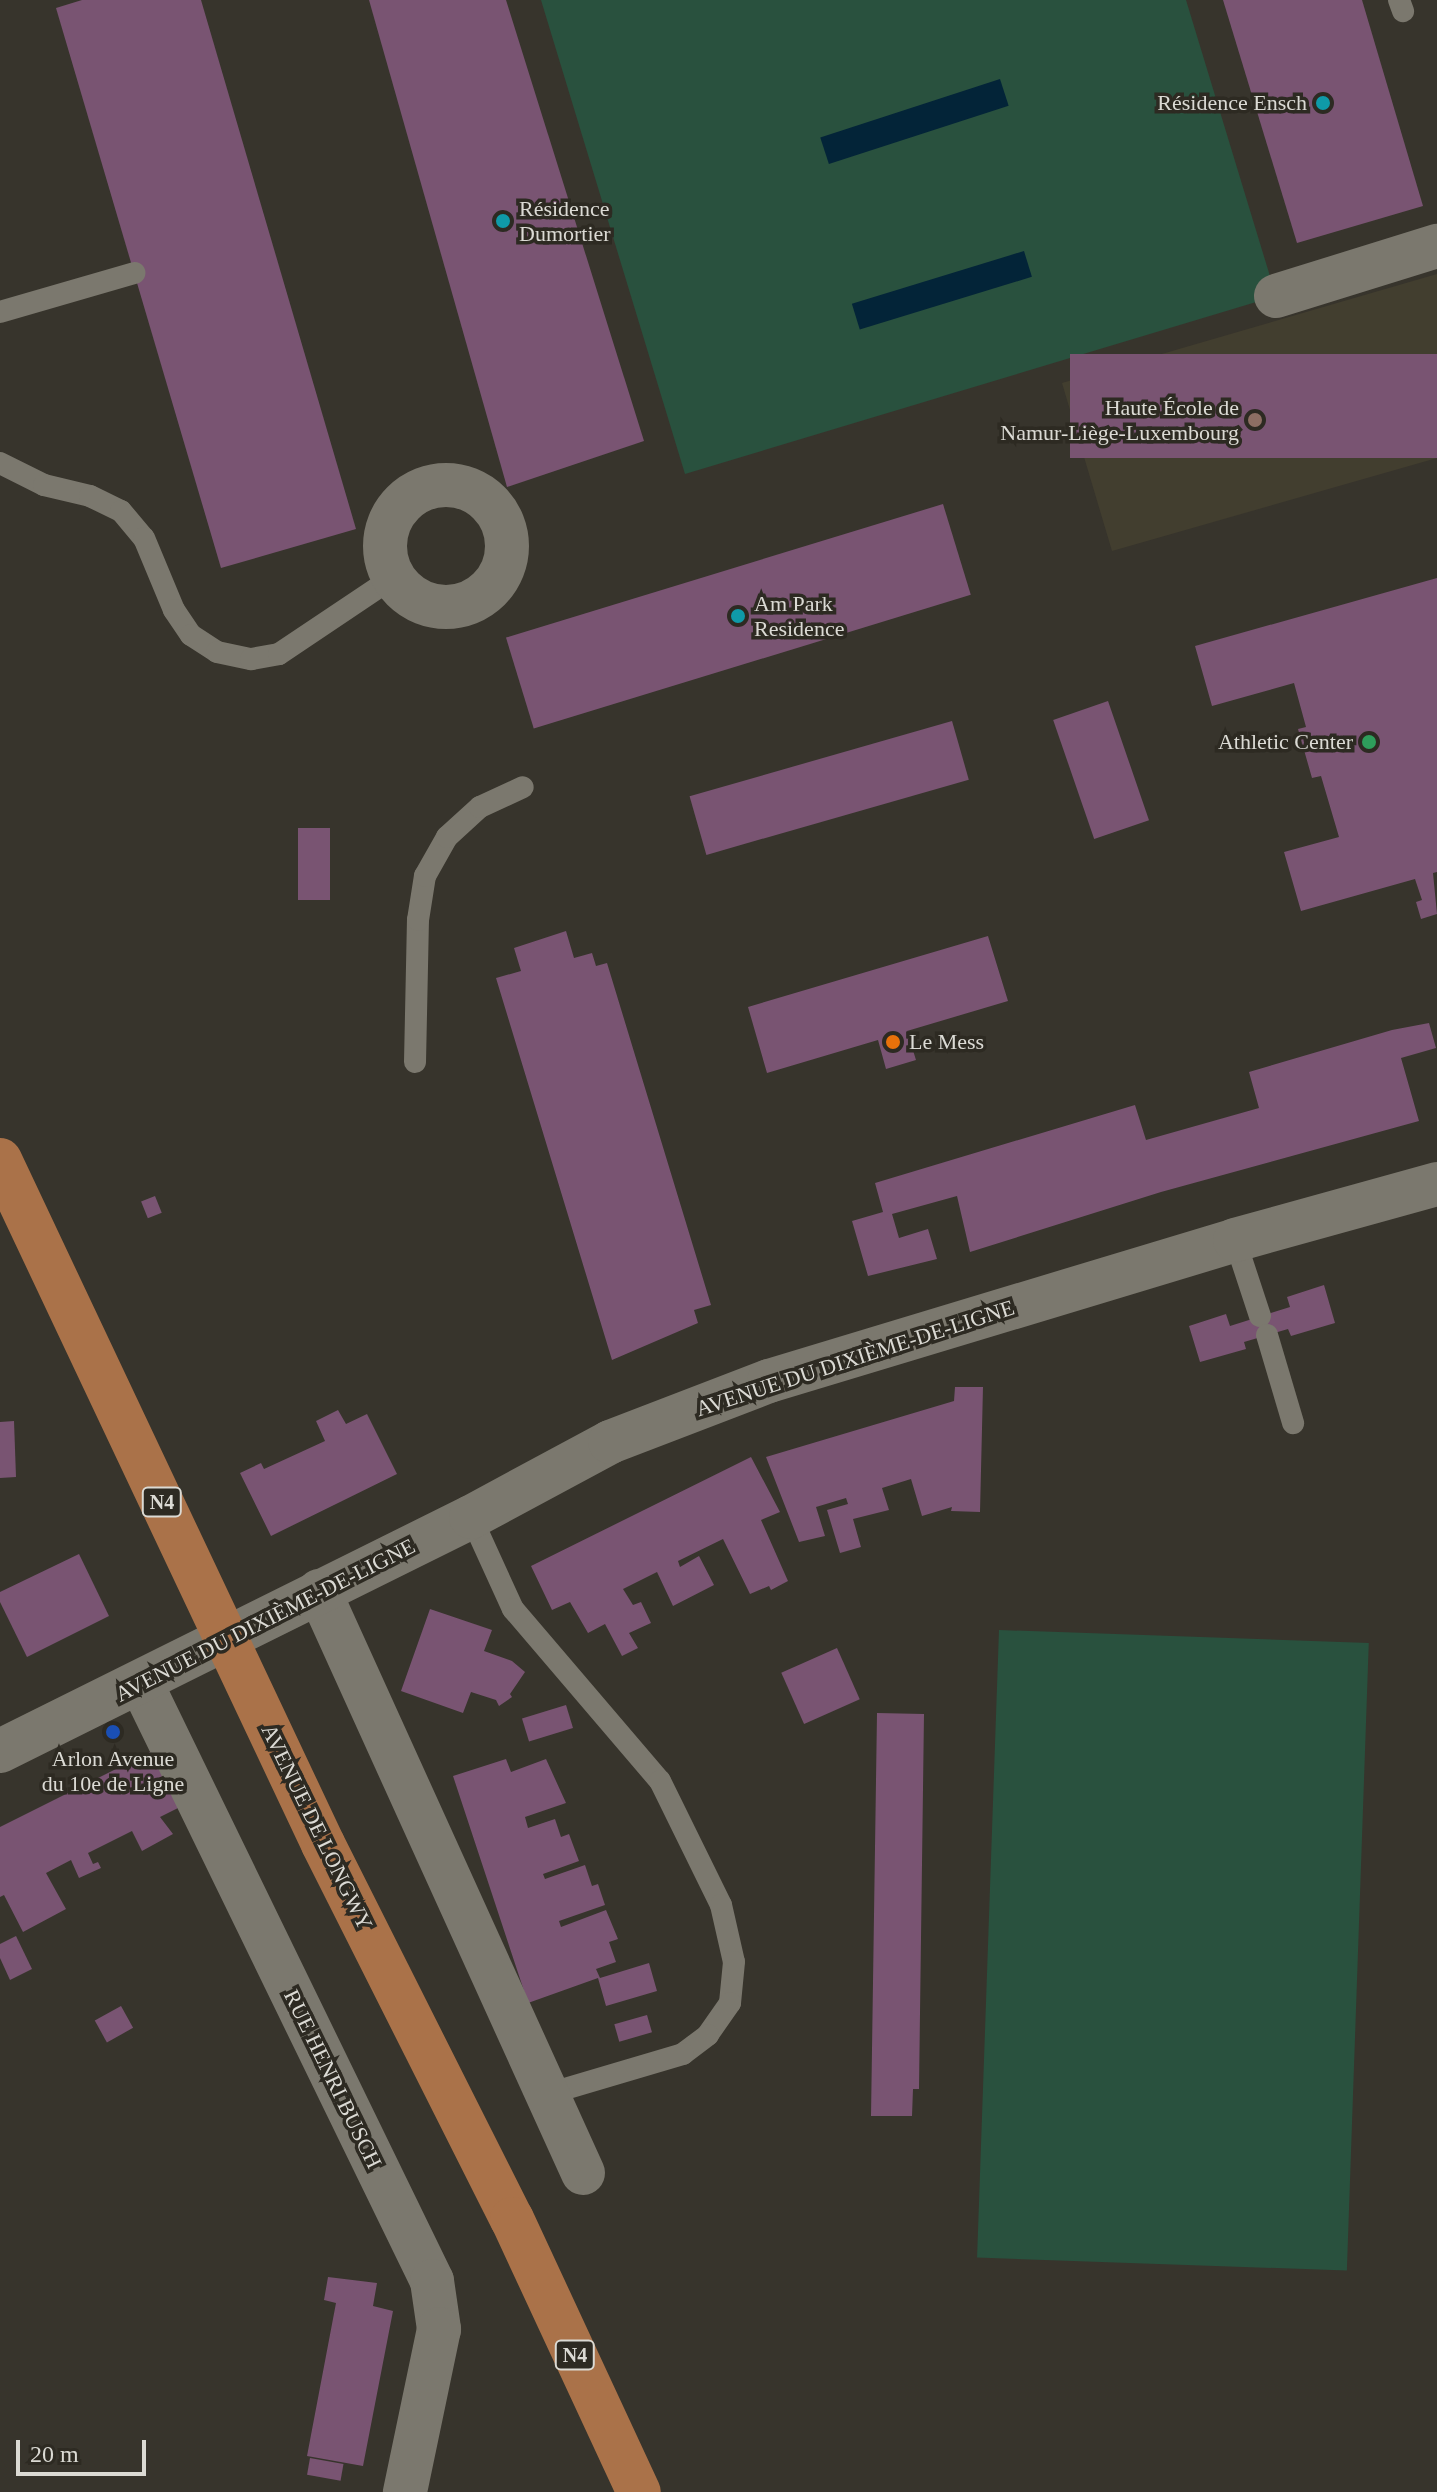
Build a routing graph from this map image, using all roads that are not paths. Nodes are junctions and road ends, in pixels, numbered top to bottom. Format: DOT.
graph roads {
  1 [pos="1437,246"];
  2 [pos="134,273"];
  3 [pos="1276,296"];
  4 [pos="0,312"];
  5 [pos="0,463"];
  6 [pos="394,577"];
  7 [pos="523,787"];
  8 [pos="415,1062"];
  9 [pos="0,1160"];
  10 [pos="1437,1184"];
  11 [pos="1235,1240"];
  12 [pos="1293,1423"];
  13 [pos="471,1517"];
  14 [pos="305,1599"];
  15 [pos="146,1680"];
  16 [pos="0,1751"];
  17 [pos="548,2094"];
  18 [pos="583,2173"];
  19 [pos="405,2492"];
  20 [pos="639,2492"];
  1 -- 3 [label="street"];
  2 -- 4 [label="lane"];
  5 -- 6 [label="lane"];
  7 -- 8 [label="lane"];
  9 -- 20 [label="main road, AVENUE DE LONGWY / N4"];
  10 -- 11 [label="street, AVENUE DU DIXIÈME-DE-LIGNE"];
  11 -- 12 [label="lane"];
  11 -- 13 [label="street, AVENUE DU DIXIÈME-DE-LIGNE"];
  13 -- 14 [label="street, AVENUE DU DIXIÈME-DE-LIGNE"];
  13 -- 17 [label="lane"];
  14 -- 15 [label="street, AVENUE DU DIXIÈME-DE-LIGNE"];
  14 -- 17 [label="street"];
  15 -- 16 [label="street, AVENUE DU DIXIÈME-DE-LIGNE"];
  15 -- 19 [label="street, RUE HENRI BUSCH"];
  17 -- 18 [label="street"];
}
